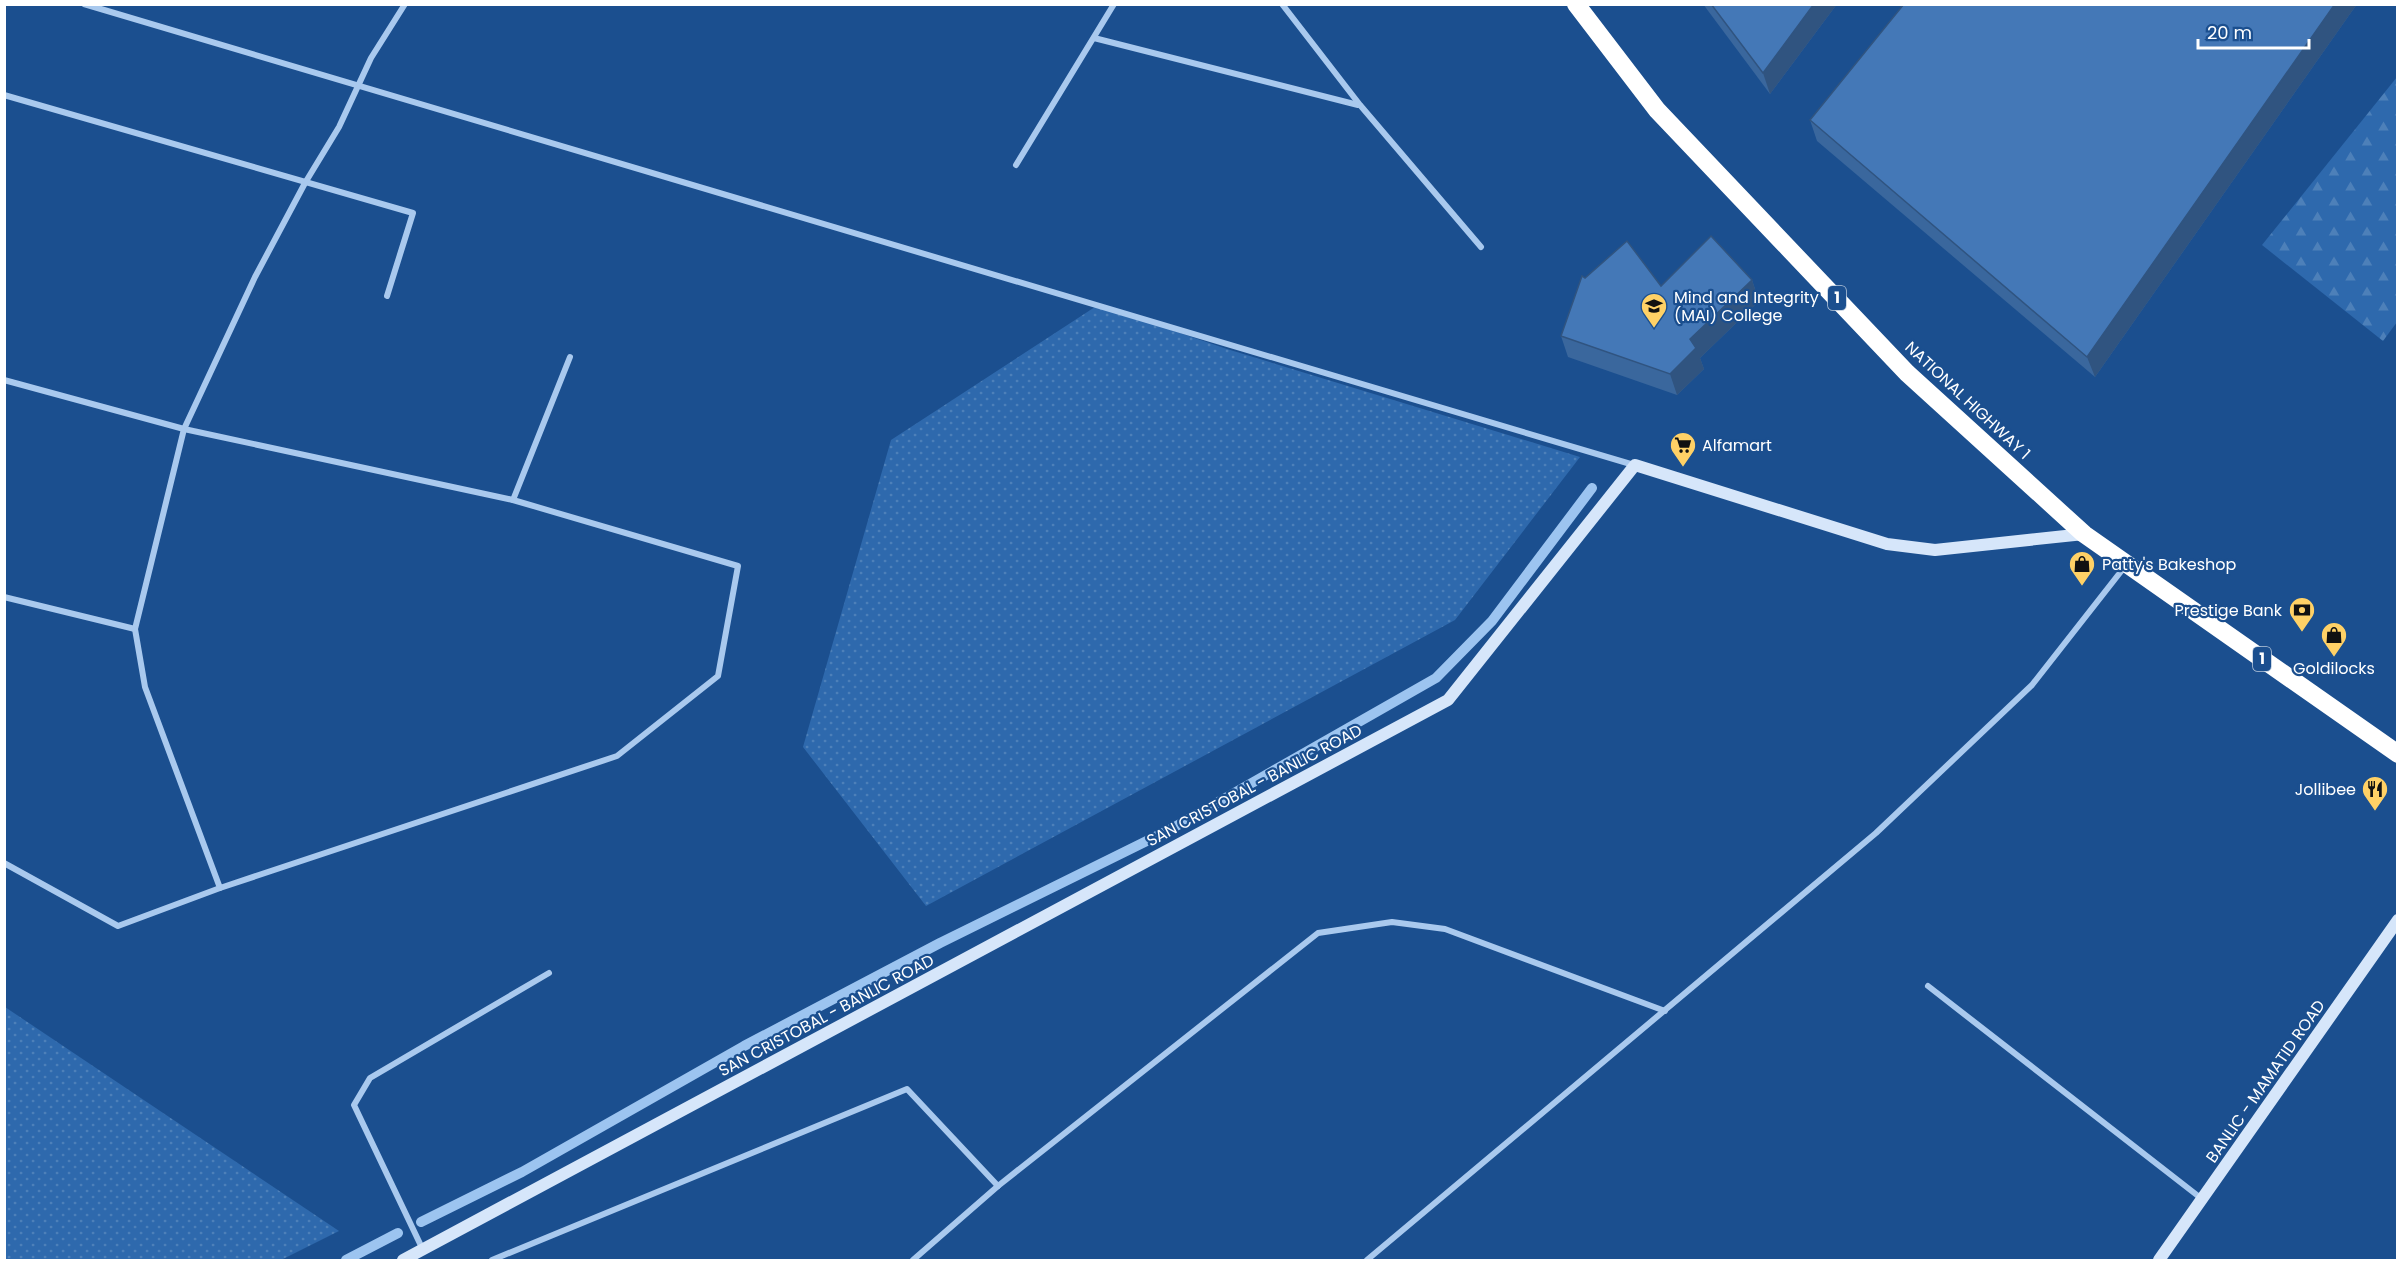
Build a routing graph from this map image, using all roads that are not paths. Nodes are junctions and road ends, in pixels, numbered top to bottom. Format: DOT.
graph roads {
  1 [pos="84,4"];
  2 [pos="405,4"];
  3 [pos="1114,4"];
  4 [pos="1282,4"];
  5 [pos="1576,4"];
  6 [pos="1094,38"];
  7 [pos="359,85"];
  8 [pos="4,95"];
  9 [pos="1360,105"];
  10 [pos="1016,165"];
  11 [pos="305,183"];
  12 [pos="1481,247"];
  13 [pos="387,296"];
  14 [pos="570,357"];
  15 [pos="4,380"];
  16 [pos="184,429"];
  17 [pos="1635,465"];
  18 [pos="513,500"];
  19 [pos="2084,534"];
  20 [pos="2126,565"];
  21 [pos="4,597"];
  22 [pos="135,629"];
  23 [pos="2397,754"];
  24 [pos="4,863"];
  25 [pos="220,888"];
  26 [pos="2397,921"];
  27 [pos="549,973"];
  28 [pos="1928,986"];
  29 [pos="1665,1011"];
  30 [pos="998,1186"];
  31 [pos="2202,1199"];
  32 [pos="423,1251"];
  33 [pos="404,1260"];
  34 [pos="492,1260"];
  35 [pos="913,1260"];
  36 [pos="1367,1260"];
  37 [pos="2159,1260"];
  1 -- 7 [label="street"];
  2 -- 7 [label="street"];
  3 -- 6 [label="street"];
  4 -- 9 [label="street"];
  5 -- 19 [label="highway, NATIONAL HIGHWAY 1 / 1"];
  6 -- 9 [label="street"];
  6 -- 10 [label="street"];
  7 -- 11 [label="street"];
  7 -- 17 [label="street"];
  8 -- 11 [label="street"];
  9 -- 12 [label="street"];
  11 -- 13 [label="street"];
  11 -- 16 [label="street"];
  14 -- 18 [label="street"];
  15 -- 16 [label="street"];
  16 -- 18 [label="street"];
  16 -- 22 [label="street"];
  17 -- 19 [label="street"];
  17 -- 32 [label="street, SAN CRISTOBAL - BANLIC ROAD"];
  18 -- 25 [label="street"];
  19 -- 20 [label="highway, NATIONAL HIGHWAY 1 / 1"];
  20 -- 23 [label="highway, NATIONAL HIGHWAY 1 / 1"];
  20 -- 29 [label="street"];
  21 -- 22 [label="street"];
  22 -- 25 [label="street"];
  24 -- 25 [label="street"];
  26 -- 31 [label="street, BANLIC - MAMATID ROAD"];
  27 -- 32 [label="street"];
  28 -- 31 [label="street"];
  29 -- 30 [label="street"];
  29 -- 36 [label="street"];
  30 -- 34 [label="street"];
  30 -- 35 [label="street"];
  31 -- 37 [label="street, BANLIC - MAMATID ROAD"];
  32 -- 33 [label="street, SAN CRISTOBAL - BANLIC ROAD"];
}
